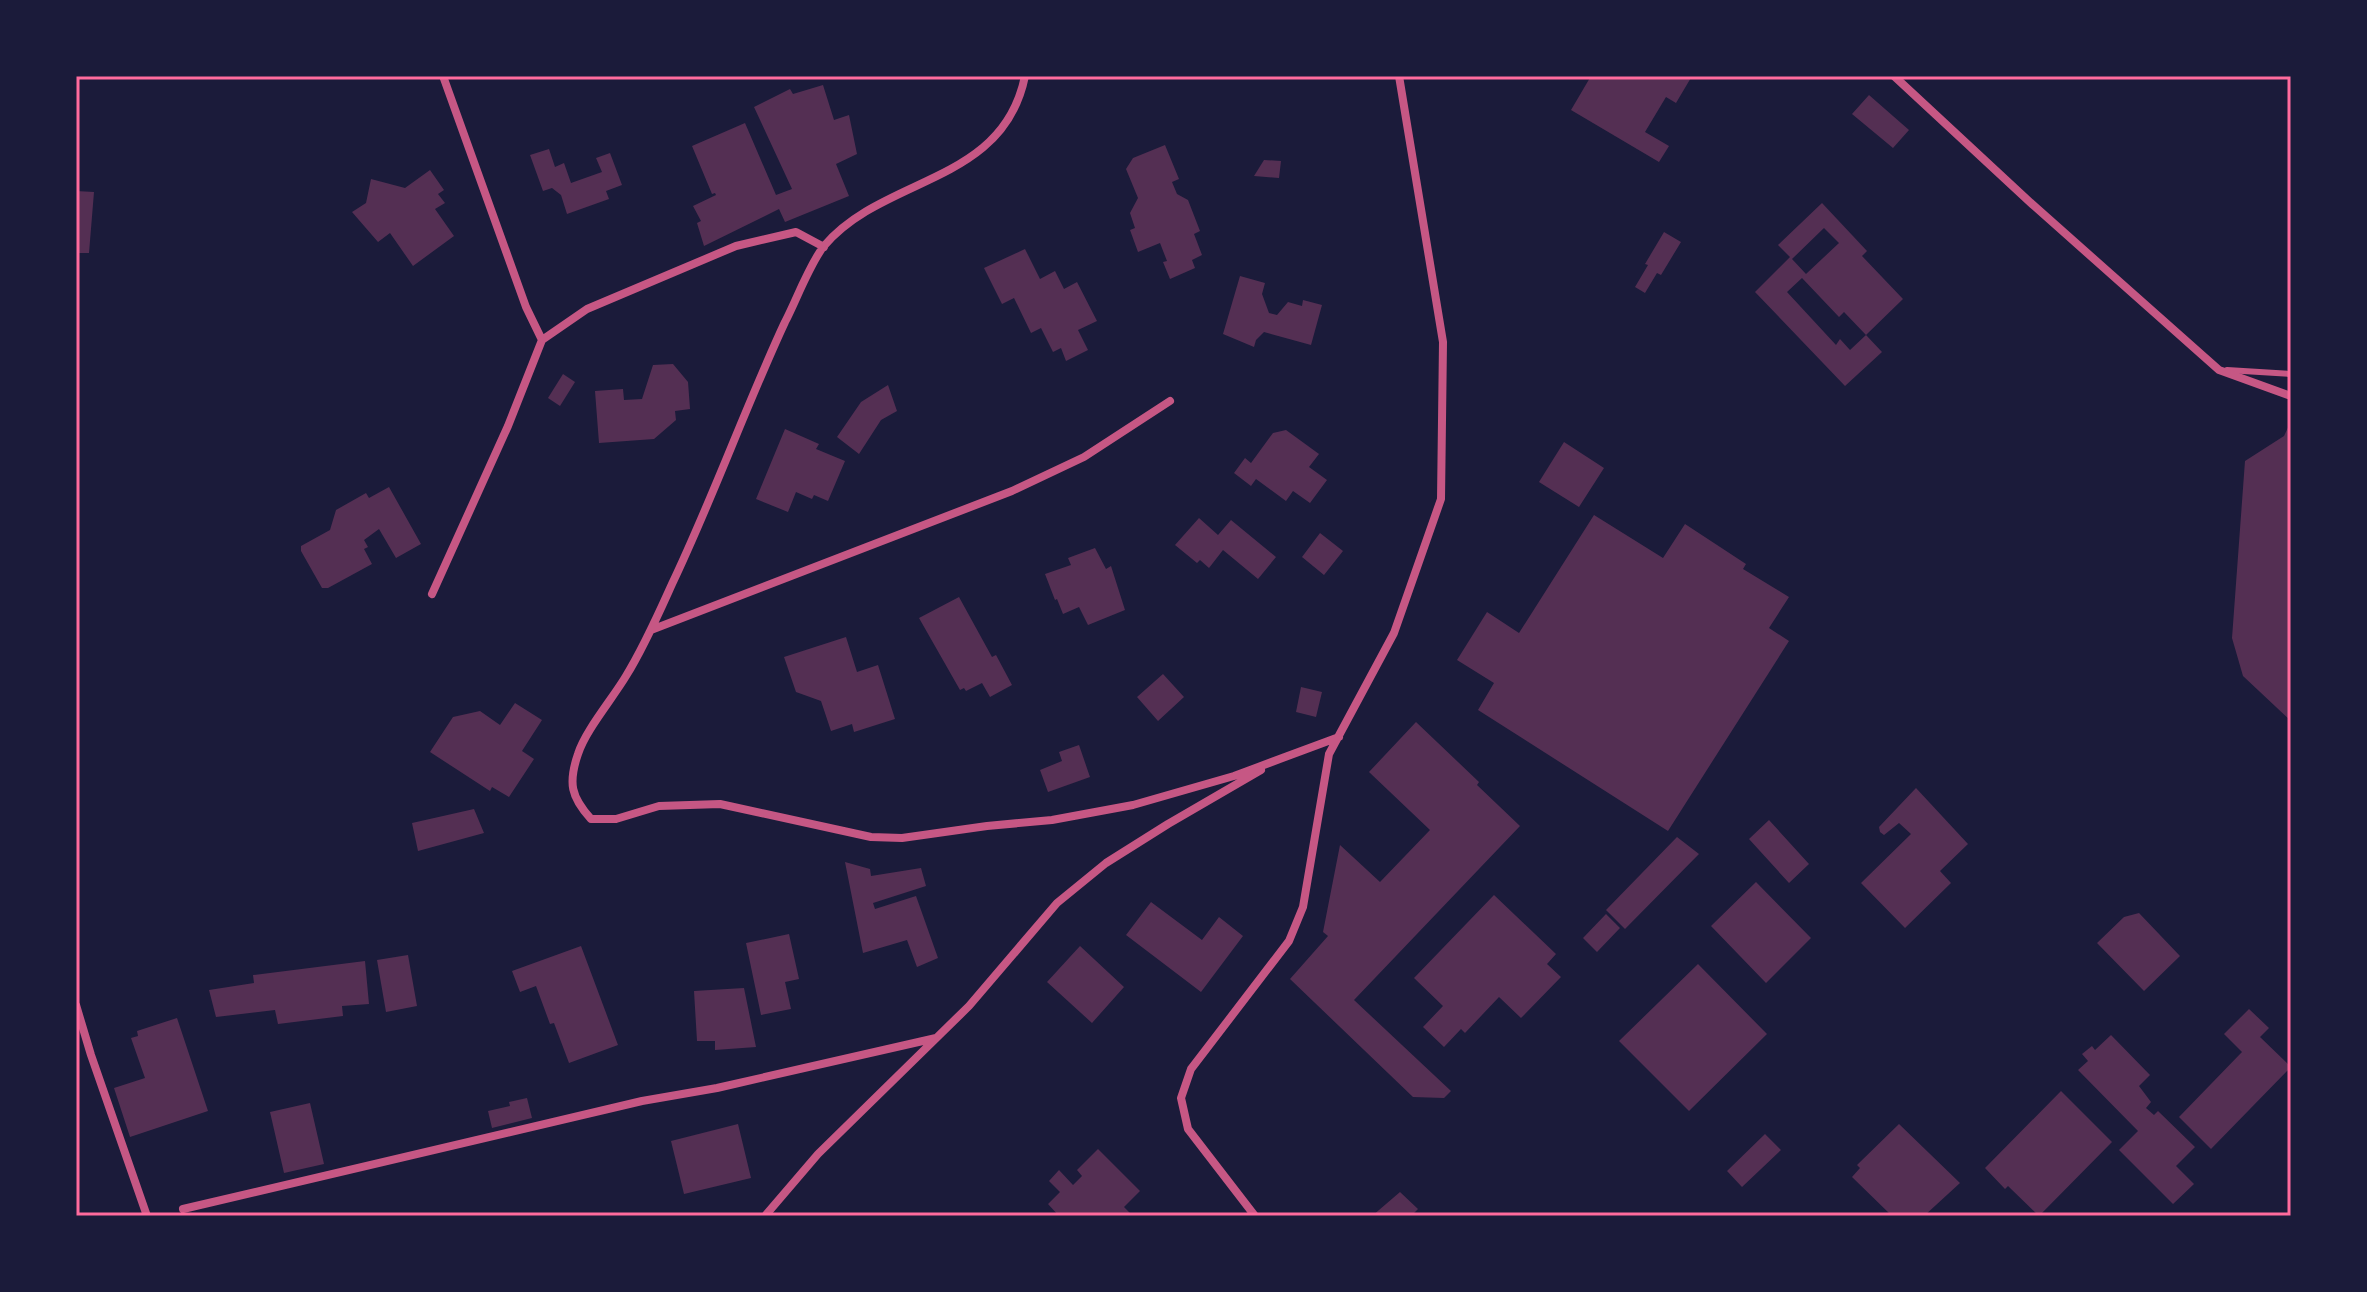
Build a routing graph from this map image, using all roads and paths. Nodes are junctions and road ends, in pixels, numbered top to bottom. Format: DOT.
graph roads {
  1 [pos="443,76"];
  2 [pos="1025,76"];
  3 [pos="1399,76"];
  4 [pos="1894,76"];
  5 [pos="824,247"];
  6 [pos="542,340"];
  7 [pos="2219,370"];
  8 [pos="2291,374"];
  9 [pos="2291,396"];
  10 [pos="1170,401"];
  11 [pos="432,594"];
  12 [pos="650,630"];
  13 [pos="1339,737"];
  14 [pos="1283,758"];
  15 [pos="76,1005"];
  16 [pos="936,1038"];
  17 [pos="183,1209"];
  18 [pos="147,1216"];
  19 [pos="765,1216"];
  20 [pos="1255,1216"];
  1 -- 6 [label="street"];
  2 -- 5 [label="street"];
  3 -- 13 [label="street"];
  4 -- 7 [label="street"];
  5 -- 6 [label="street"];
  5 -- 12 [label="street"];
  6 -- 11 [label="street"];
  7 -- 8 [label="lane"];
  7 -- 9 [label="street"];
  10 -- 12 [label="street"];
  12 -- 14 [label="street"];
  13 -- 14 [label="street"];
  13 -- 20 [label="street"];
  14 -- 16 [label="street"];
  15 -- 18 [label="street"];
  16 -- 17 [label="street"];
  16 -- 19 [label="street"];
}
